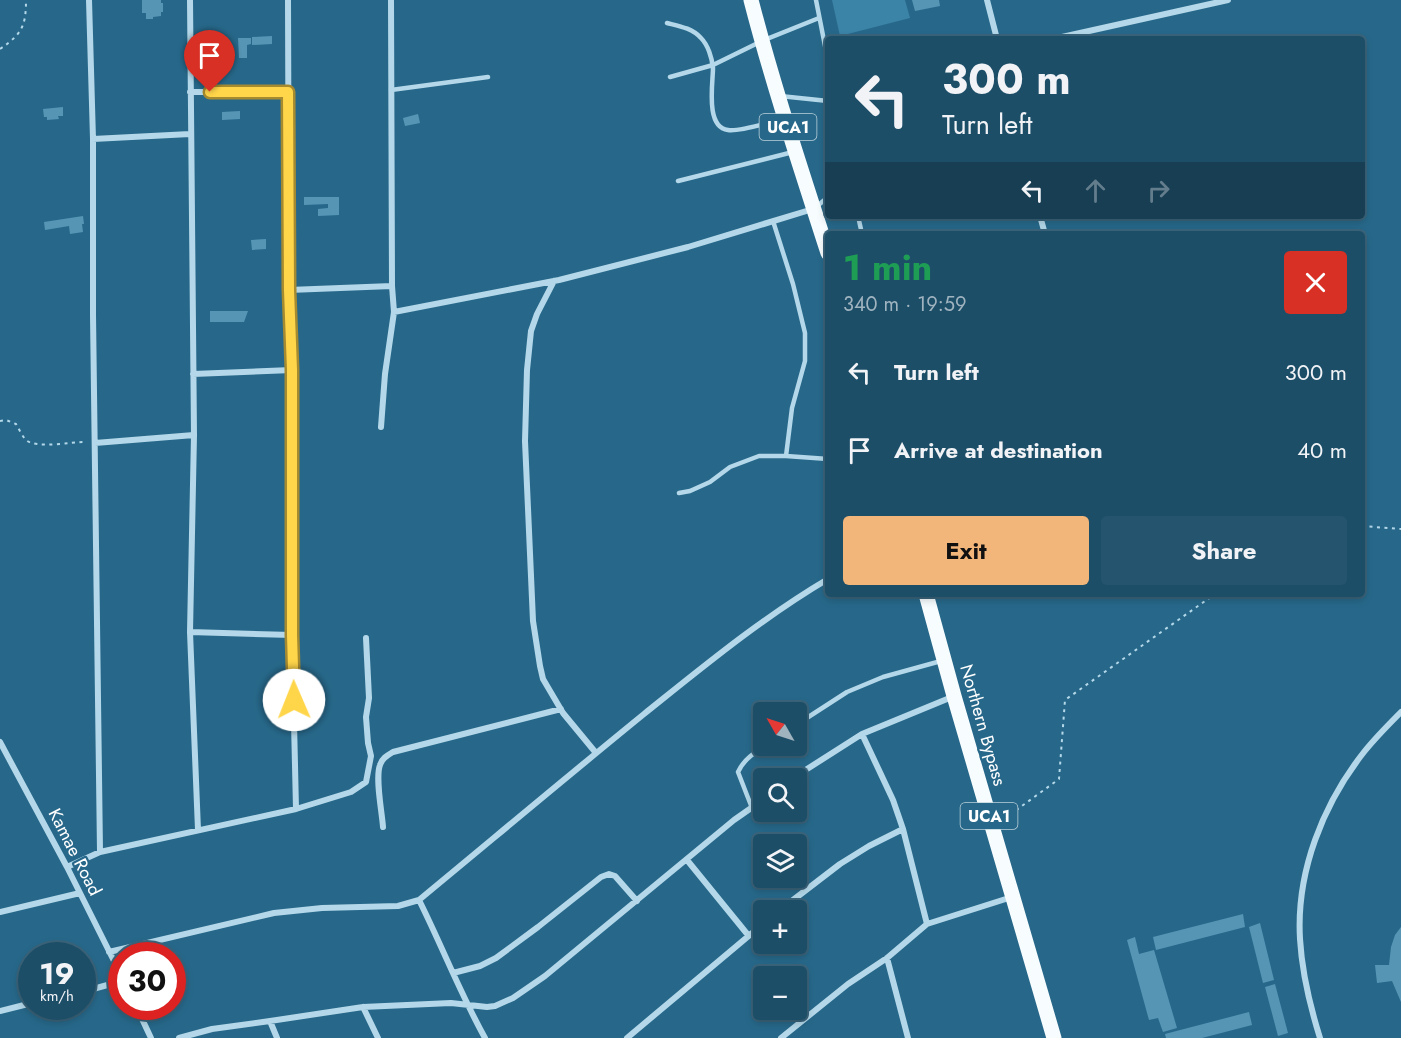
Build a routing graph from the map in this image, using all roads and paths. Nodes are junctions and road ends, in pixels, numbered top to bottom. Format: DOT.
graph roads {
  1 [pos="26,0"];
  2 [pos="89,0"];
  3 [pos="190,0"];
  4 [pos="288,0"];
  5 [pos="391,0"];
  6 [pos="751,0"];
  7 [pos="816,0"];
  8 [pos="987,0"];
  9 [pos="1228,0"];
  10 [pos="819,18"];
  11 [pos="668,23"];
  12 [pos="996,36"];
  13 [pos="1066,36"];
  14 [pos="762,41"];
  15 [pos="825,47"];
  16 [pos="0,49"];
  17 [pos="713,65"];
  18 [pos="488,77"];
  19 [pos="670,78"];
  20 [pos="391,90"];
  21 [pos="190,92"];
  22 [pos="288,92"];
  23 [pos="778,96"];
  24 [pos="825,101"];
  25 [pos="786,118"];
  26 [pos="190,134"];
  27 [pos="93,139"];
  28 [pos="795,152"];
  29 [pos="678,181"];
  30 [pos="825,200"];
  31 [pos="814,209"];
  32 [pos="773,222"];
  33 [pos="825,244"];
  34 [pos="554,281"];
  35 [pos="392,286"];
  36 [pos="289,290"];
  37 [pos="394,312"];
  38 [pos="292,370"];
  39 [pos="193,374"];
  40 [pos="0,421"];
  41 [pos="381,427"];
  42 [pos="194,435"];
  43 [pos="95,443"];
  44 [pos="786,456"];
  45 [pos="825,459"];
  46 [pos="679,493"];
  47 [pos="1365,526"];
  48 [pos="1401,529"];
  49 [pos="825,581"];
  50 [pos="927,597"];
  51 [pos="1211,597"];
  52 [pos="190,632"];
  53 [pos="292,635"];
  54 [pos="366,638"];
  55 [pos="944,660"];
  56 [pos="954,696"];
  57 [pos="561,710"];
  58 [pos="1401,712"];
  59 [pos="807,718"];
  60 [pos="862,734"];
  61 [pos="0,742"];
  62 [pos="596,753"];
  63 [pos="753,754"];
  64 [pos="807,769"];
  65 [pos="752,808"];
  66 [pos="296,809"];
  67 [pos="383,827"];
  68 [pos="992,827"];
  69 [pos="198,830"];
  70 [pos="903,830"];
  71 [pos="100,852"];
  72 [pos="687,860"];
  73 [pos="67,867"];
  74 [pos="80,893"];
  75 [pos="1012,897"];
  76 [pos="419,900"];
  77 [pos="793,900"];
  78 [pos="637,901"];
  79 [pos="0,912"];
  80 [pos="927,924"];
  81 [pos="753,931"];
  82 [pos="748,935"];
  83 [pos="152,942"];
  84 [pos="108,950"];
  85 [pos="886,958"];
  86 [pos="453,973"];
  87 [pos="18,1006"];
  88 [pos="467,1006"];
  89 [pos="363,1007"];
  90 [pos="0,1011"];
  91 [pos="143,1020"];
  92 [pos="270,1021"];
  93 [pos="151,1038"];
  94 [pos="179,1038"];
  95 [pos="277,1038"];
  96 [pos="378,1038"];
  97 [pos="485,1038"];
  98 [pos="627,1038"];
  99 [pos="781,1038"];
  100 [pos="908,1038"];
  101 [pos="1054,1038"];
  102 [pos="1320,1038"];
  1 -- 16 [label="path"];
  2 -- 27 [label="street"];
  3 -- 21 [label="street"];
  4 -- 22 [label="street"];
  5 -- 20 [label="street"];
  6 -- 14 [label="main road, UCA1"];
  7 -- 10 [label="lane"];
  8 -- 12 [label="street"];
  9 -- 13 [label="street"];
  10 -- 14 [label="lane"];
  10 -- 15 [label="lane"];
  11 -- 17 [label="lane"];
  14 -- 17 [label="lane"];
  14 -- 23 [label="main road, UCA1"];
  17 -- 19 [label="lane"];
  17 -- 25 [label="lane"];
  18 -- 20 [label="lane"];
  20 -- 35 [label="street"];
  21 -- 22 [label="street"];
  21 -- 26 [label="street"];
  22 -- 36 [label="street"];
  23 -- 24 [label="lane"];
  23 -- 25 [label="main road, UCA1"];
  25 -- 28 [label="main road, UCA1"];
  26 -- 27 [label="street"];
  26 -- 39 [label="street"];
  27 -- 43 [label="street"];
  28 -- 29 [label="lane"];
  28 -- 31 [label="main road, UCA1"];
  30 -- 31 [label="lane"];
  31 -- 32 [label="street"];
  31 -- 33 [label="main road, UCA1"];
  32 -- 34 [label="street"];
  32 -- 44 [label="lane"];
  34 -- 37 [label="street"];
  34 -- 57 [label="street"];
  35 -- 36 [label="street"];
  35 -- 37 [label="street"];
  36 -- 38 [label="street"];
  37 -- 41 [label="street"];
  38 -- 39 [label="street"];
  38 -- 53 [label="street"];
  39 -- 42 [label="street"];
  40 -- 43 [label="path"];
  42 -- 43 [label="street"];
  42 -- 52 [label="street"];
  43 -- 71 [label="street"];
  44 -- 45 [label="lane"];
  44 -- 46 [label="lane"];
  47 -- 48 [label="path"];
  49 -- 62 [label="street"];
  50 -- 55 [label="main road, Northern Bypass / UCA1"];
  51 -- 68 [label="path"];
  52 -- 53 [label="street"];
  52 -- 69 [label="street"];
  53 -- 66 [label="street"];
  54 -- 66 [label="street"];
  55 -- 56 [label="main road, Northern Bypass / UCA1"];
  55 -- 59 [label="lane"];
  56 -- 60 [label="street"];
  56 -- 68 [label="main road, Northern Bypass / UCA1"];
  57 -- 62 [label="street"];
  57 -- 67 [label="street"];
  58 -- 102 [label="street"];
  60 -- 64 [label="street"];
  60 -- 70 [label="street"];
  61 -- 73 [label="street, Kamae Road"];
  62 -- 76 [label="street"];
  63 -- 65 [label="lane"];
  65 -- 72 [label="street"];
  66 -- 69 [label="street"];
  68 -- 75 [label="main road, Northern Bypass / UCA1"];
  69 -- 71 [label="street"];
  70 -- 77 [label="street"];
  70 -- 80 [label="street"];
  71 -- 73 [label="street"];
  72 -- 78 [label="street"];
  72 -- 82 [label="street"];
  73 -- 74 [label="street, Kamae Road"];
  74 -- 79 [label="street"];
  74 -- 84 [label="street, Kamae Road"];
  75 -- 80 [label="street"];
  75 -- 101 [label="main road, Northern Bypass / UCA1"];
  76 -- 83 [label="street"];
  76 -- 86 [label="street"];
  78 -- 86 [label="street"];
  78 -- 88 [label="street"];
  80 -- 85 [label="street"];
  81 -- 82 [label="street"];
  82 -- 98 [label="street"];
  85 -- 99 [label="street"];
  85 -- 100 [label="street"];
  86 -- 88 [label="street"];
  87 -- 90 [label="street"];
  88 -- 89 [label="street"];
  88 -- 97 [label="street"];
  89 -- 92 [label="street"];
  89 -- 96 [label="street"];
  91 -- 93 [label="street"];
  92 -- 94 [label="street"];
  92 -- 95 [label="street"];
}
